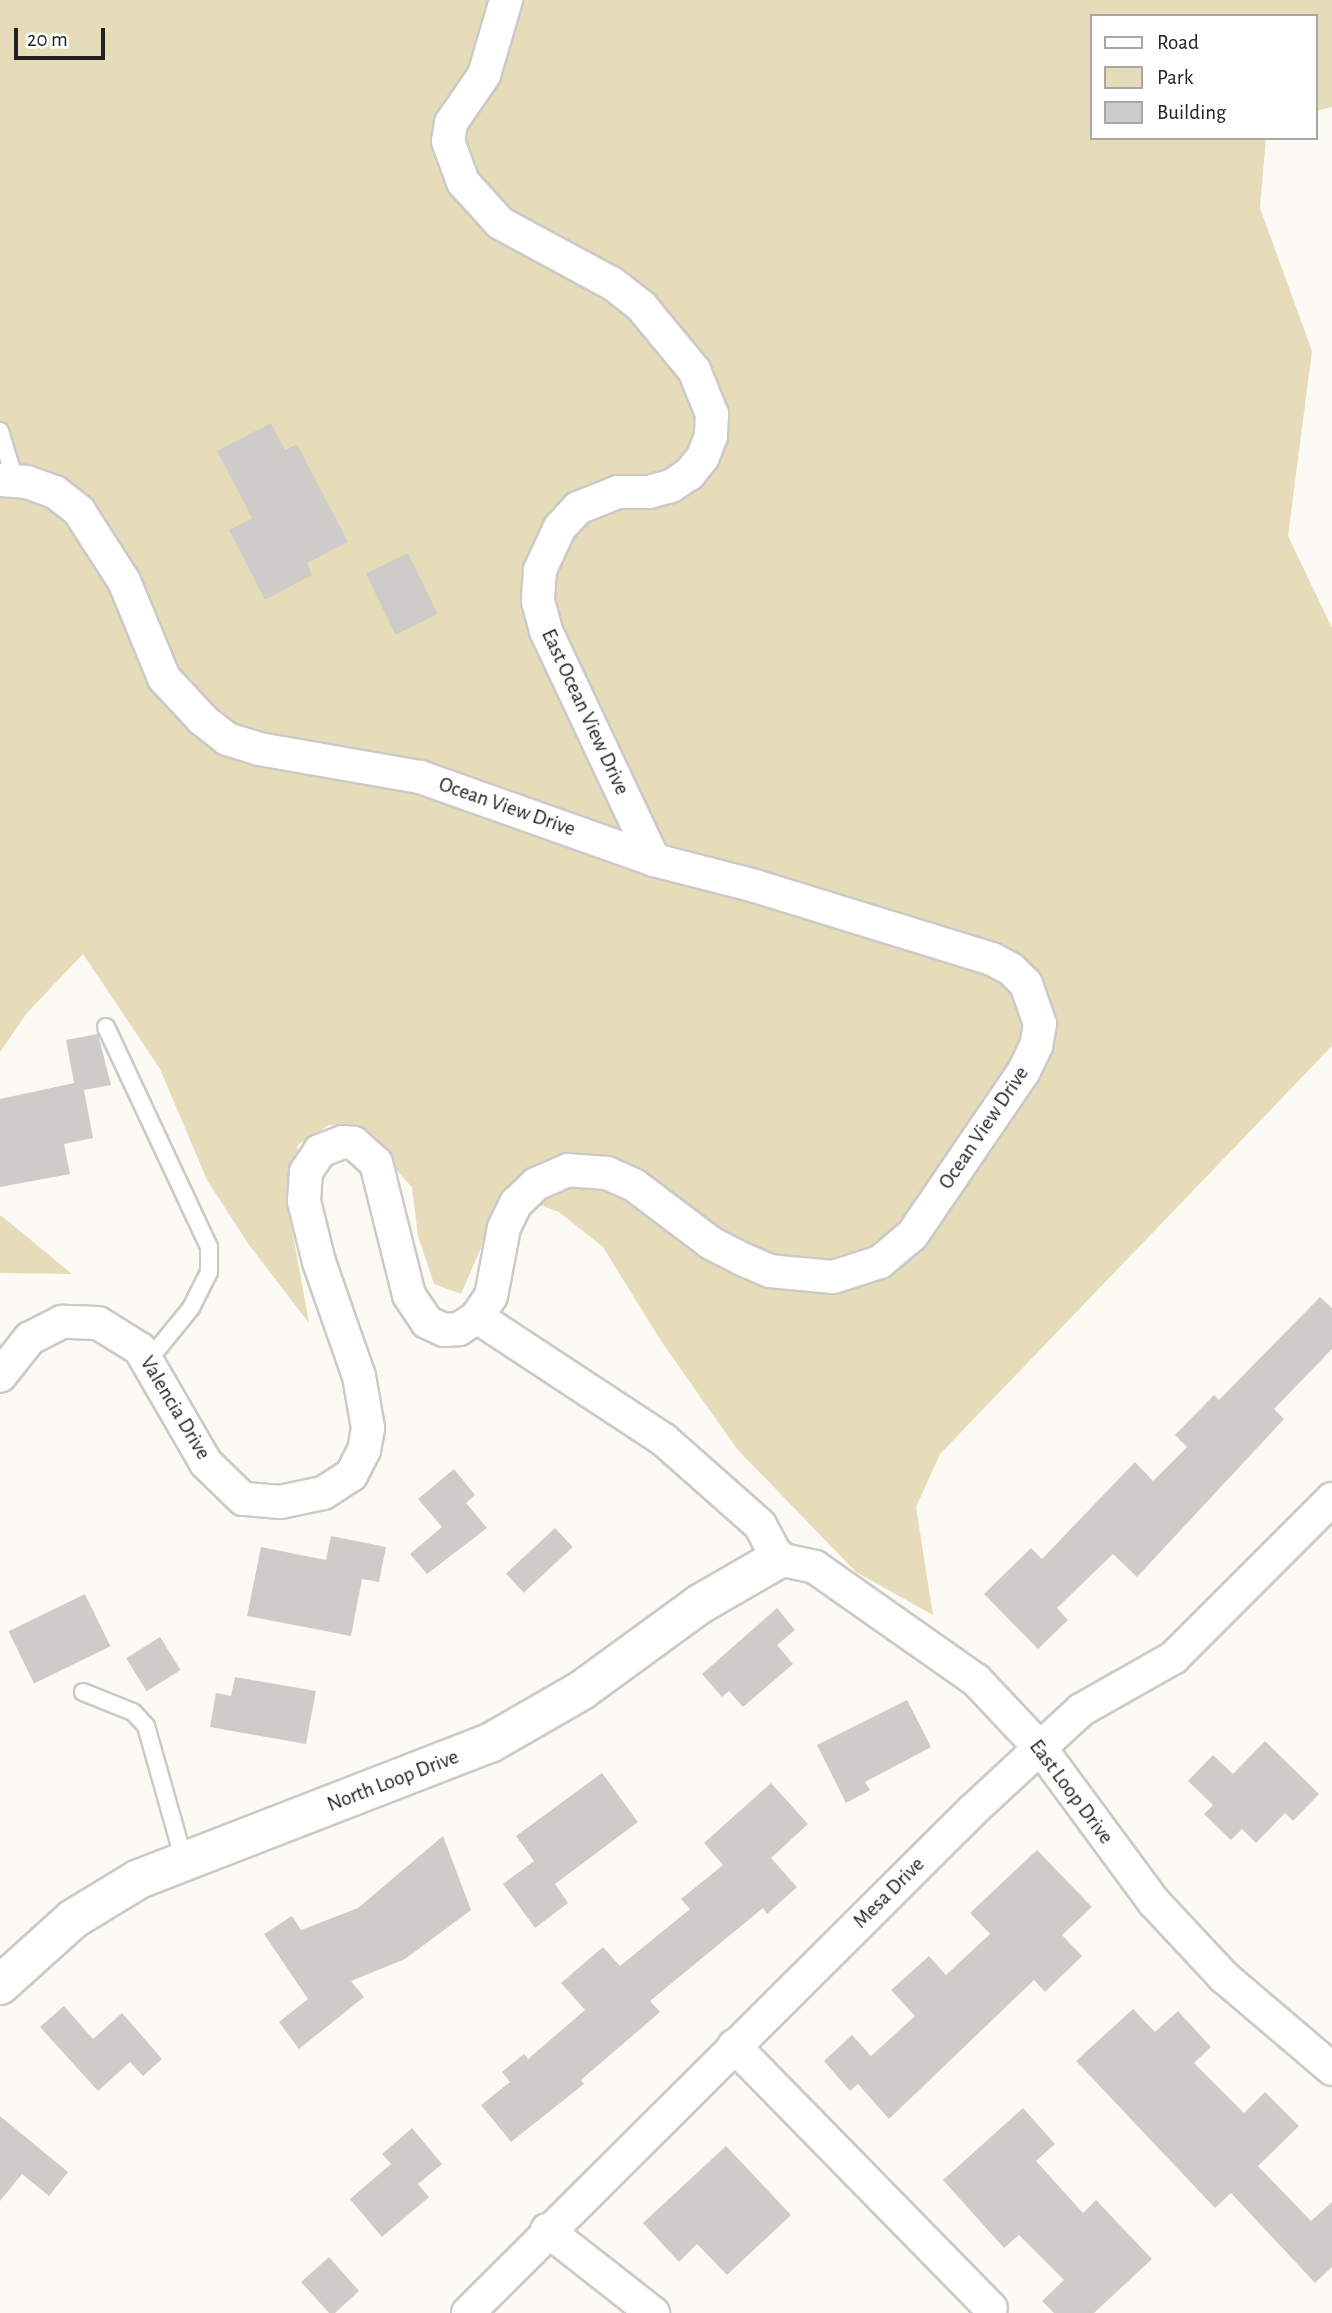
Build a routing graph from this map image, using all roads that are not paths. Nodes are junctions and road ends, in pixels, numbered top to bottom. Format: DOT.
graph roads {
  1 [pos="506,0"];
  2 [pos="0,430"];
  3 [pos="7,480"];
  4 [pos="654,860"];
  5 [pos="106,1027"];
  6 [pos="477,1317"];
  7 [pos="147,1362"];
  8 [pos="0,1376"];
  9 [pos="1332,1499"];
  10 [pos="778,1559"];
  11 [pos="83,1692"];
  12 [pos="1041,1749"];
  13 [pos="184,1860"];
  14 [pos="0,1985"];
  15 [pos="734,2046"];
  16 [pos="1332,2069"];
  17 [pos="547,2230"];
  18 [pos="990,2308"];
  19 [pos="468,2313"];
  20 [pos="653,2313"];
  1 -- 4 [label="street, East Ocean View Drive"];
  2 -- 3 [label="lane"];
  3 -- 4 [label="street, Ocean View Drive"];
  4 -- 6 [label="street, Ocean View Drive"];
  5 -- 7 [label="lane"];
  6 -- 7 [label="street, Valencia Drive"];
  6 -- 10 [label="street"];
  7 -- 8 [label="street, Valencia Drive"];
  9 -- 12 [label="street, Mesa Drive"];
  10 -- 12 [label="street, East Loop Drive"];
  10 -- 13 [label="street, North Loop Drive"];
  11 -- 13 [label="lane"];
  12 -- 15 [label="street, Mesa Drive"];
  12 -- 16 [label="street, East Loop Drive"];
  13 -- 14 [label="street, North Loop Drive"];
  15 -- 17 [label="street, Mesa Drive"];
  15 -- 18 [label="street"];
  17 -- 19 [label="street, Mesa Drive"];
  17 -- 20 [label="street"];
}
